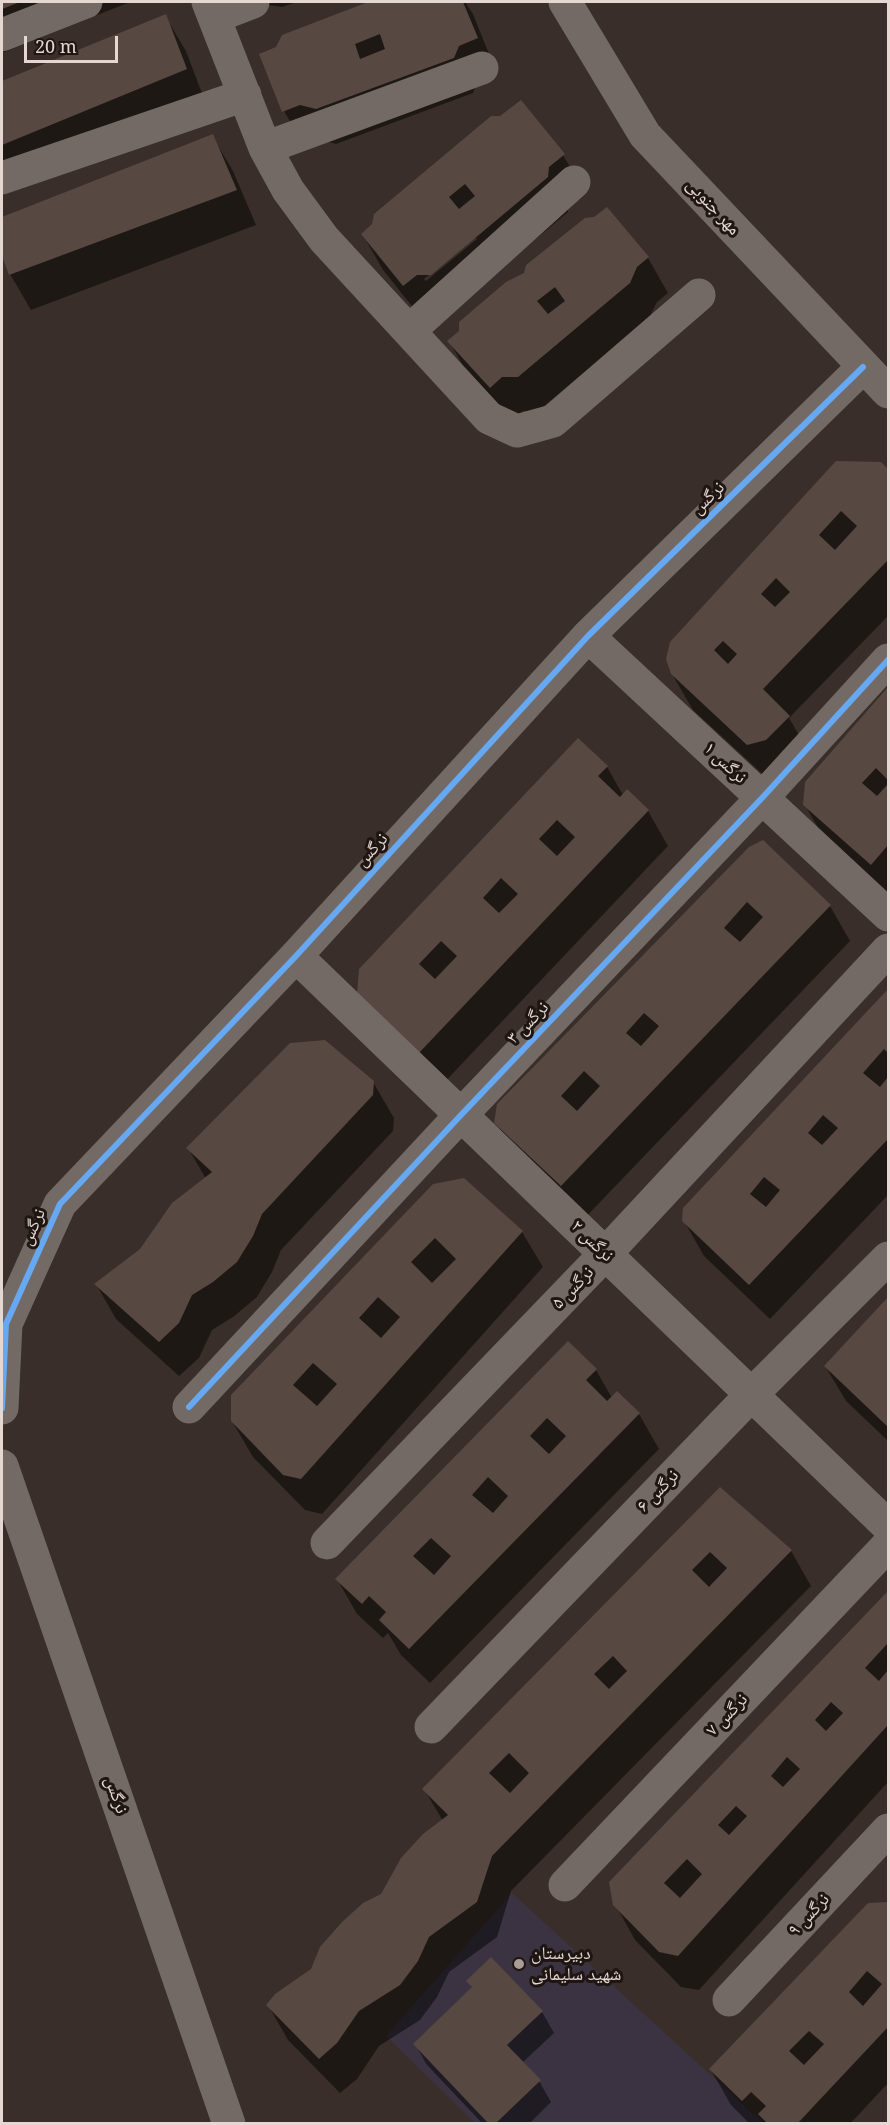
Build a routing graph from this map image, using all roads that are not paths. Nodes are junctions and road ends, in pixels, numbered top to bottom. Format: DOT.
graph roads {
  1 [pos="86,2"];
  2 [pos="254,2"];
  3 [pos="565,2"];
  4 [pos="211,9"];
  5 [pos="2,35"];
  6 [pos="482,68"];
  7 [pos="244,95"];
  8 [pos="266,148"];
  9 [pos="2,178"];
  10 [pos="574,182"];
  11 [pos="699,295"];
  12 [pos="409,332"];
  13 [pos="863,367"];
  14 [pos="888,392"];
  15 [pos="588,636"];
  16 [pos="888,660"];
  17 [pos="762,798"];
  18 [pos="888,915"];
  19 [pos="888,950"];
  20 [pos="296,956"];
  21 [pos="461,1115"];
  22 [pos="606,1254"];
  23 [pos="888,1258"];
  24 [pos="752,1394"];
  25 [pos="189,1407"];
  26 [pos="2,1408"];
  27 [pos="2,1466"];
  28 [pos="888,1526"];
  29 [pos="327,1543"];
  30 [pos="888,1545"];
  31 [pos="431,1727"];
  32 [pos="888,1830"];
  33 [pos="565,1885"];
  34 [pos="729,2000"];
  35 [pos="229,2124"];
  1 -- 5 [label="street"];
  2 -- 4 [label="street"];
  3 -- 13 [label="street, مهر جنوبی"];
  4 -- 7 [label="street"];
  6 -- 8 [label="street"];
  7 -- 8 [label="street"];
  7 -- 9 [label="street"];
  8 -- 12 [label="street"];
  10 -- 12 [label="street"];
  11 -- 12 [label="street"];
  13 -- 14 [label="street, مهر جنوبی"];
  13 -- 15 [label="street, نرگس"];
  15 -- 17 [label="street, نرگس ۱"];
  15 -- 20 [label="street, نرگس"];
  16 -- 17 [label="street, نرگس ۳"];
  17 -- 18 [label="street, نرگس ۱"];
  17 -- 21 [label="street, نرگس ۳"];
  19 -- 22 [label="street, نرگس ۵"];
  20 -- 21 [label="street, نرگس ۲"];
  20 -- 26 [label="street, نرگس"];
  21 -- 22 [label="street, نرگس ۲"];
  21 -- 25 [label="street, نرگس ۳"];
  22 -- 24 [label="street, نرگس ۲"];
  22 -- 29 [label="street, نرگس ۵"];
  23 -- 24 [label="street, نرگس ۶"];
  24 -- 28 [label="street, نرگس ۲"];
  24 -- 31 [label="street, نرگس ۶"];
  27 -- 35 [label="street, نرگس"];
  30 -- 33 [label="street, نرگس ۷"];
  32 -- 34 [label="street, نرگس ۹"];
}
